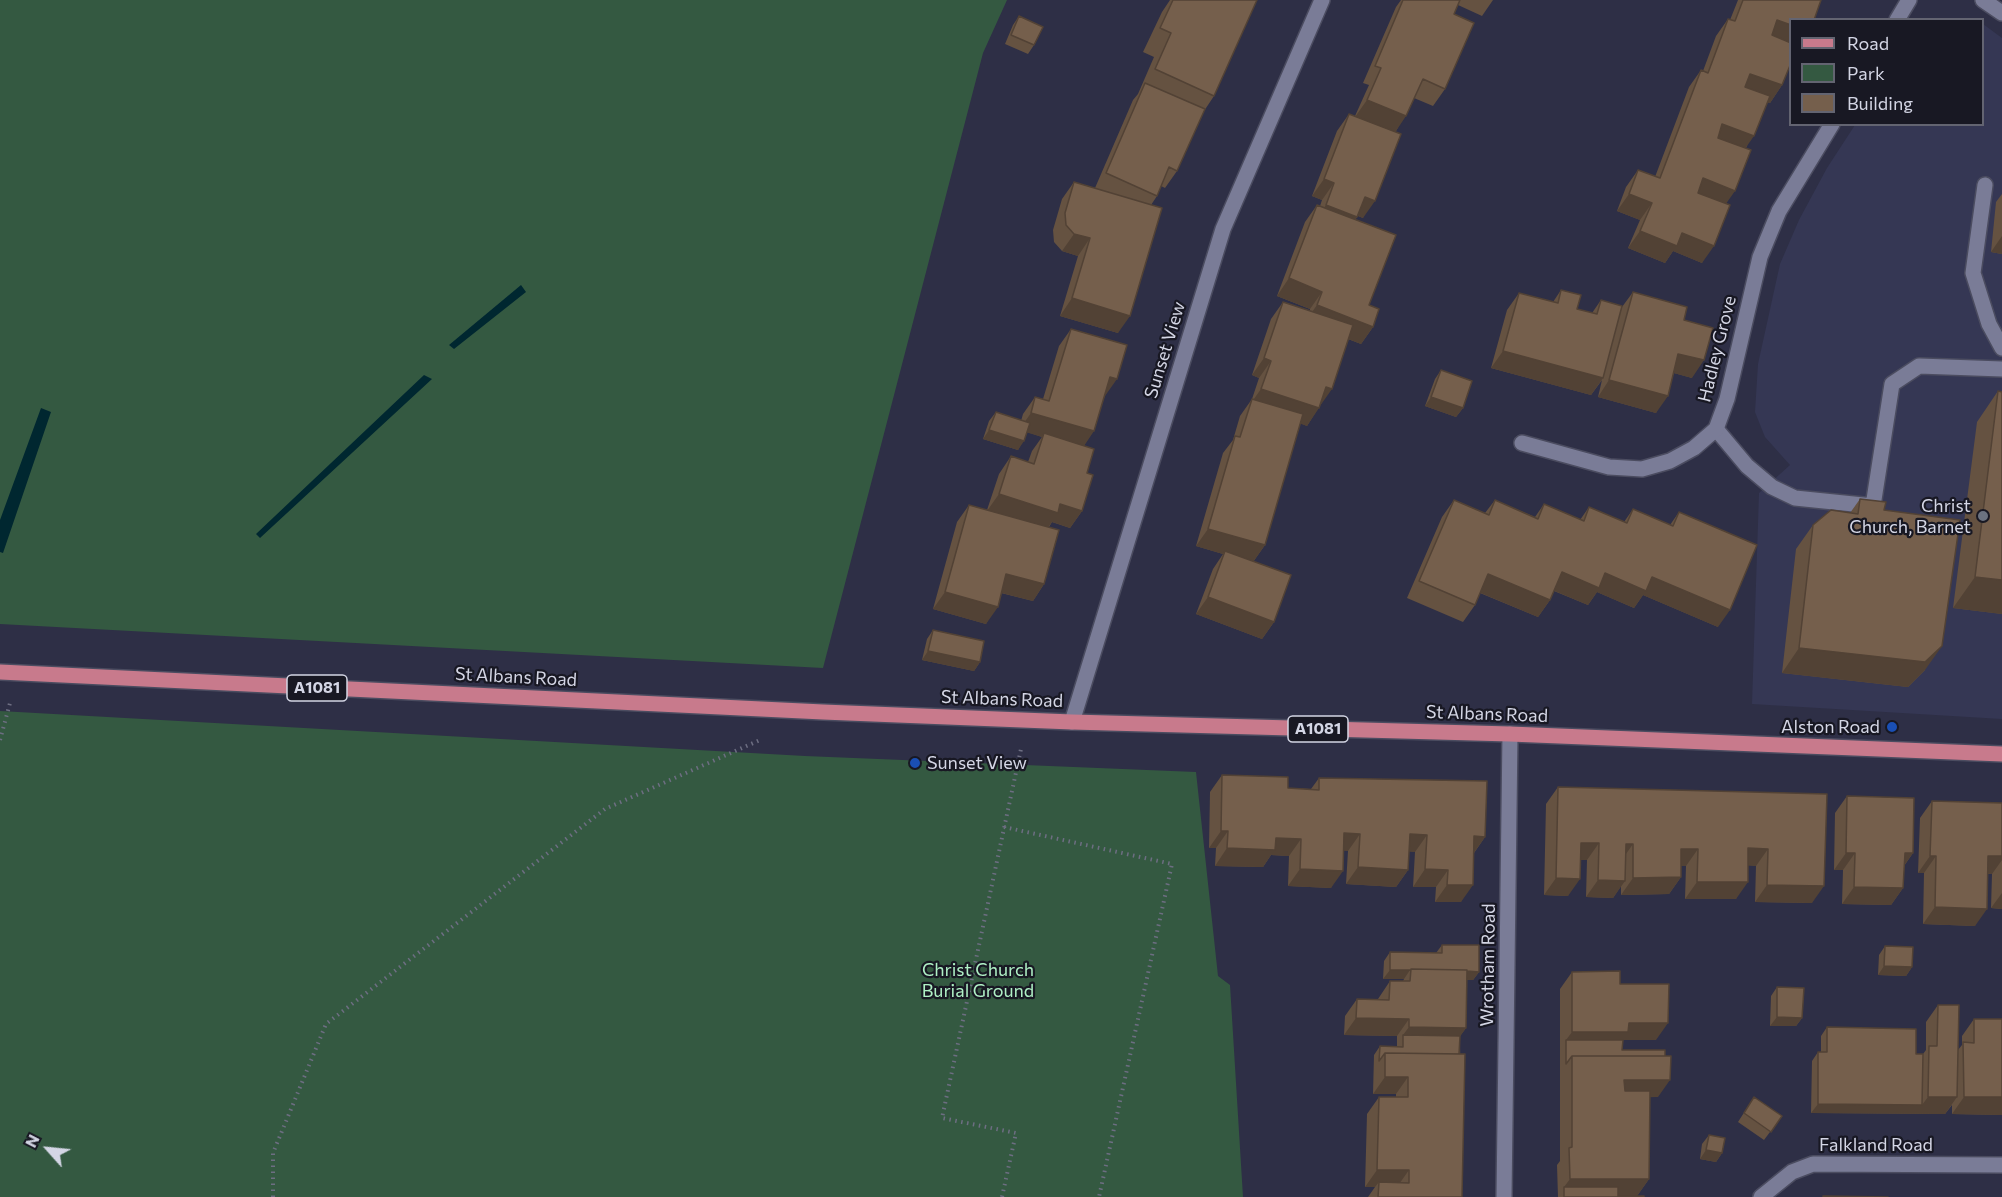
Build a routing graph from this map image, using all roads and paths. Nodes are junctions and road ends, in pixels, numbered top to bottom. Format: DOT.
graph roads {
  1 [pos="1322,0"];
  2 [pos="1909,0"];
  3 [pos="1983,0"];
  4 [pos="2002,13"];
  5 [pos="1898,18"];
  6 [pos="1831,126"];
  7 [pos="1985,185"];
  8 [pos="2002,348"];
  9 [pos="2002,369"];
  10 [pos="1716,429"];
  11 [pos="1522,442"];
  12 [pos="0,672"];
  13 [pos="18,674"];
  14 [pos="1027,720"];
  15 [pos="1072,722"];
  16 [pos="1510,734"];
  17 [pos="769,736"];
  18 [pos="0,740"];
  19 [pos="2002,754"];
  20 [pos="1004,827"];
  21 [pos="2002,1165"];
  22 [pos="273,1197"];
  23 [pos="1002,1197"];
  24 [pos="1100,1197"];
  25 [pos="1504,1197"];
  26 [pos="1761,1197"];
  1 -- 15 [label="street, Sunset View"];
  2 -- 5 [label="street"];
  3 -- 4 [label="street"];
  6 -- 10 [label="street, Hadley Grove"];
  7 -- 8 [label="street"];
  9 -- 10 [label="street"];
  10 -- 11 [label="street, Hadley Grove"];
  12 -- 13 [label="main road, St Albans Road / A1081"];
  13 -- 14 [label="main road, St Albans Road / A1081"];
  13 -- 18 [label="path"];
  14 -- 15 [label="main road, St Albans Road / A1081"];
  14 -- 20 [label="path"];
  15 -- 16 [label="main road, St Albans Road / A1081"];
  16 -- 19 [label="main road, St Albans Road / A1081"];
  16 -- 25 [label="street, Wrotham Road"];
  17 -- 22 [label="path"];
  20 -- 23 [label="path"];
  20 -- 24 [label="path"];
  21 -- 26 [label="street, Falkland Road"];
}
